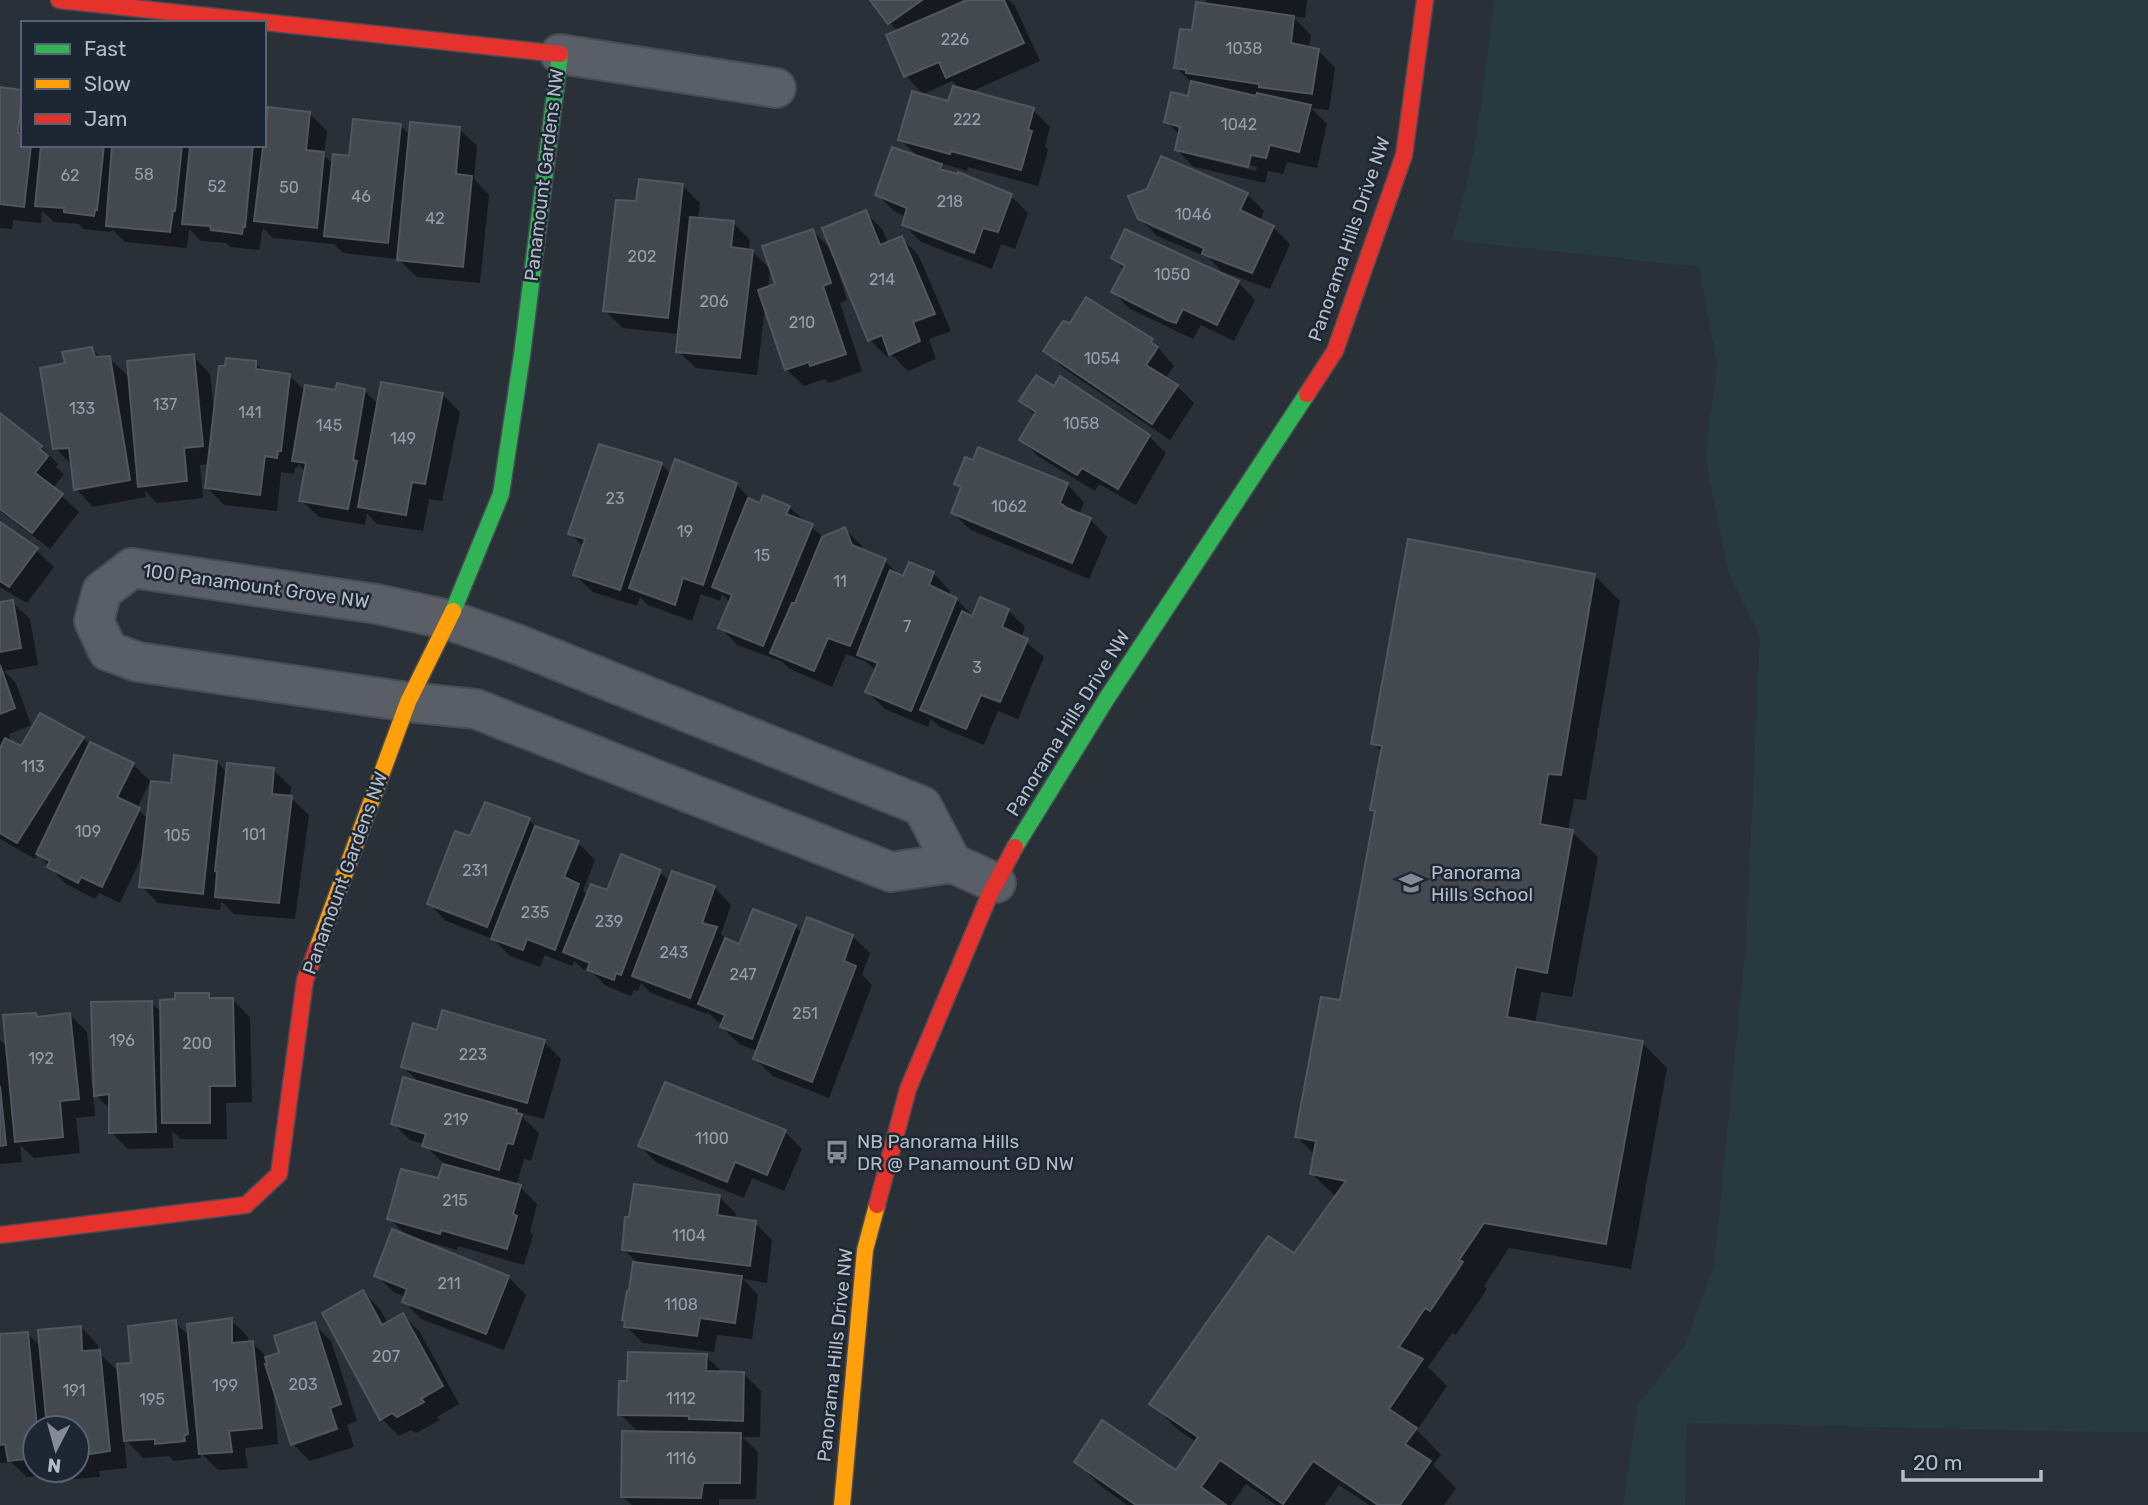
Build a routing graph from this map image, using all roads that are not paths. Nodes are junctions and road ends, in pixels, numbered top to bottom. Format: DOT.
graph roads {
  1 [pos="59,0"];
  2 [pos="1424,0"];
  3 [pos="254,21"];
  4 [pos="266,22"];
  5 [pos="560,54"];
  6 [pos="776,88"];
  7 [pos="449,620"];
  8 [pos="408,702"];
  9 [pos="952,863"];
  10 [pos="996,883"];
  11 [pos="0,1235"];
  12 [pos="842,1505"];
  1 -- 3 [label="street, Panamount Gardens NW"];
  2 -- 10 [label="street, Panorama Hills Drive NW"];
  4 -- 5 [label="street, Panamount Gardens NW"];
  5 -- 6 [label="street"];
  5 -- 7 [label="street, Panamount Gardens NW"];
  7 -- 8 [label="street, Panamount Gardens NW"];
  7 -- 8 [label="street, 100 Panamount Grove NW"];
  7 -- 9 [label="street"];
  8 -- 9 [label="street"];
  8 -- 11 [label="street, Panamount Gardens NW"];
  9 -- 10 [label="street"];
  10 -- 12 [label="street, Panorama Hills Drive NW"];
}
